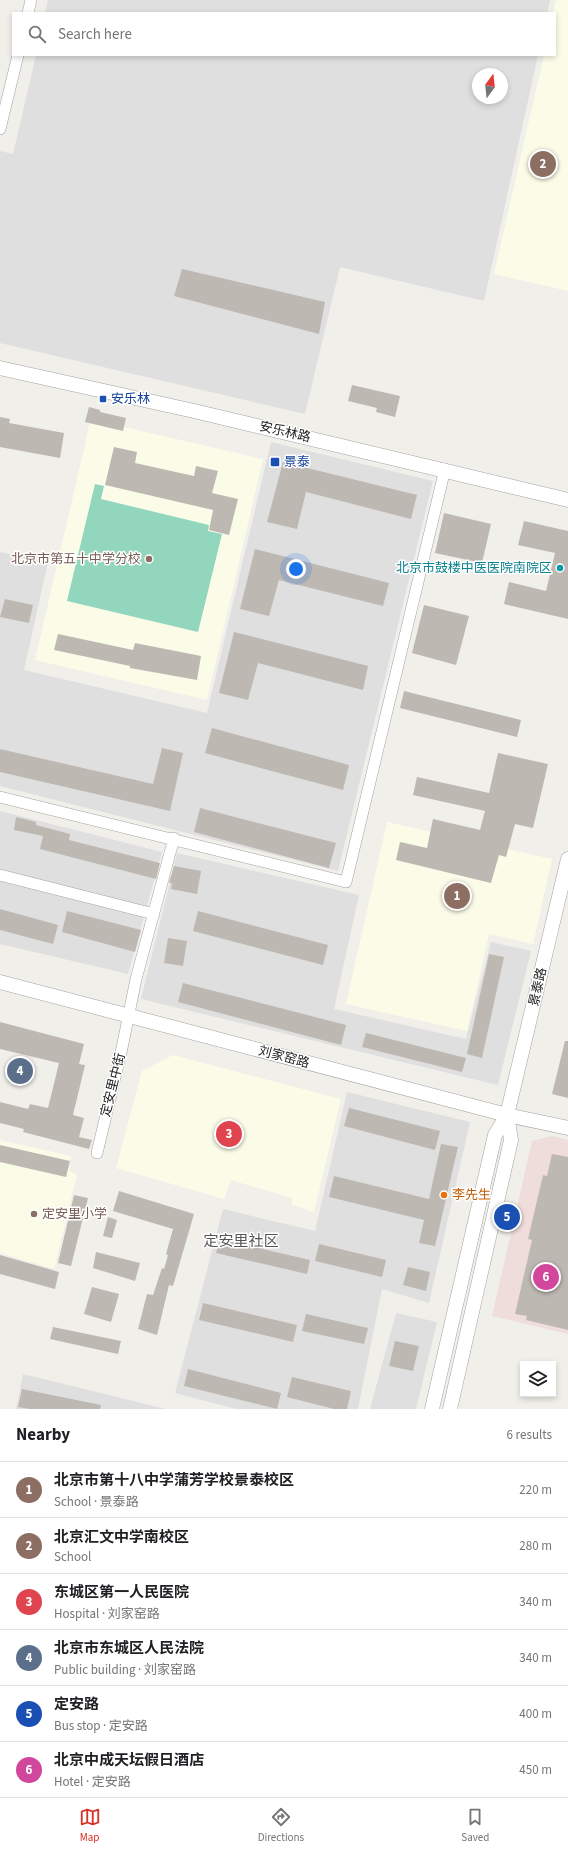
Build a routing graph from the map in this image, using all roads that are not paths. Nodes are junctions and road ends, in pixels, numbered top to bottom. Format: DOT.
graph roads {
  1 [pos="31,0"];
  2 [pos="28,12"];
  3 [pos="18,56"];
  4 [pos="0,129"];
  5 [pos="0,368"];
  6 [pos="445,469"];
  7 [pos="568,500"];
  8 [pos="0,796"];
  9 [pos="174,838"];
  10 [pos="568,859"];
  11 [pos="0,875"];
  12 [pos="154,914"];
  13 [pos="0,982"];
  14 [pos="128,1016"];
  15 [pos="507,1115"];
  16 [pos="568,1128"];
  17 [pos="96,1153"];
  18 [pos="432,1409"];
  19 [pos="450,1409"];
  1 -- 2 [label="street"];
  3 -- 4 [label="street"];
  5 -- 6 [label="street, 安乐林路"];
  6 -- 7 [label="street, 安乐林路"];
  6 -- 9 [label="street"];
  8 -- 9 [label="street"];
  9 -- 12 [label="street, 定安里中街"];
  10 -- 15 [label="street, 景泰路"];
  11 -- 12 [label="street"];
  12 -- 14 [label="street, 定安里中街"];
  13 -- 14 [label="street, 刘家窑路"];
  14 -- 15 [label="street, 刘家窑路"];
  14 -- 17 [label="street, 定安里中街"];
  15 -- 16 [label="street, 刘家窑路"];
  15 -- 18 [label="street"];
  15 -- 19 [label="street"];
}
